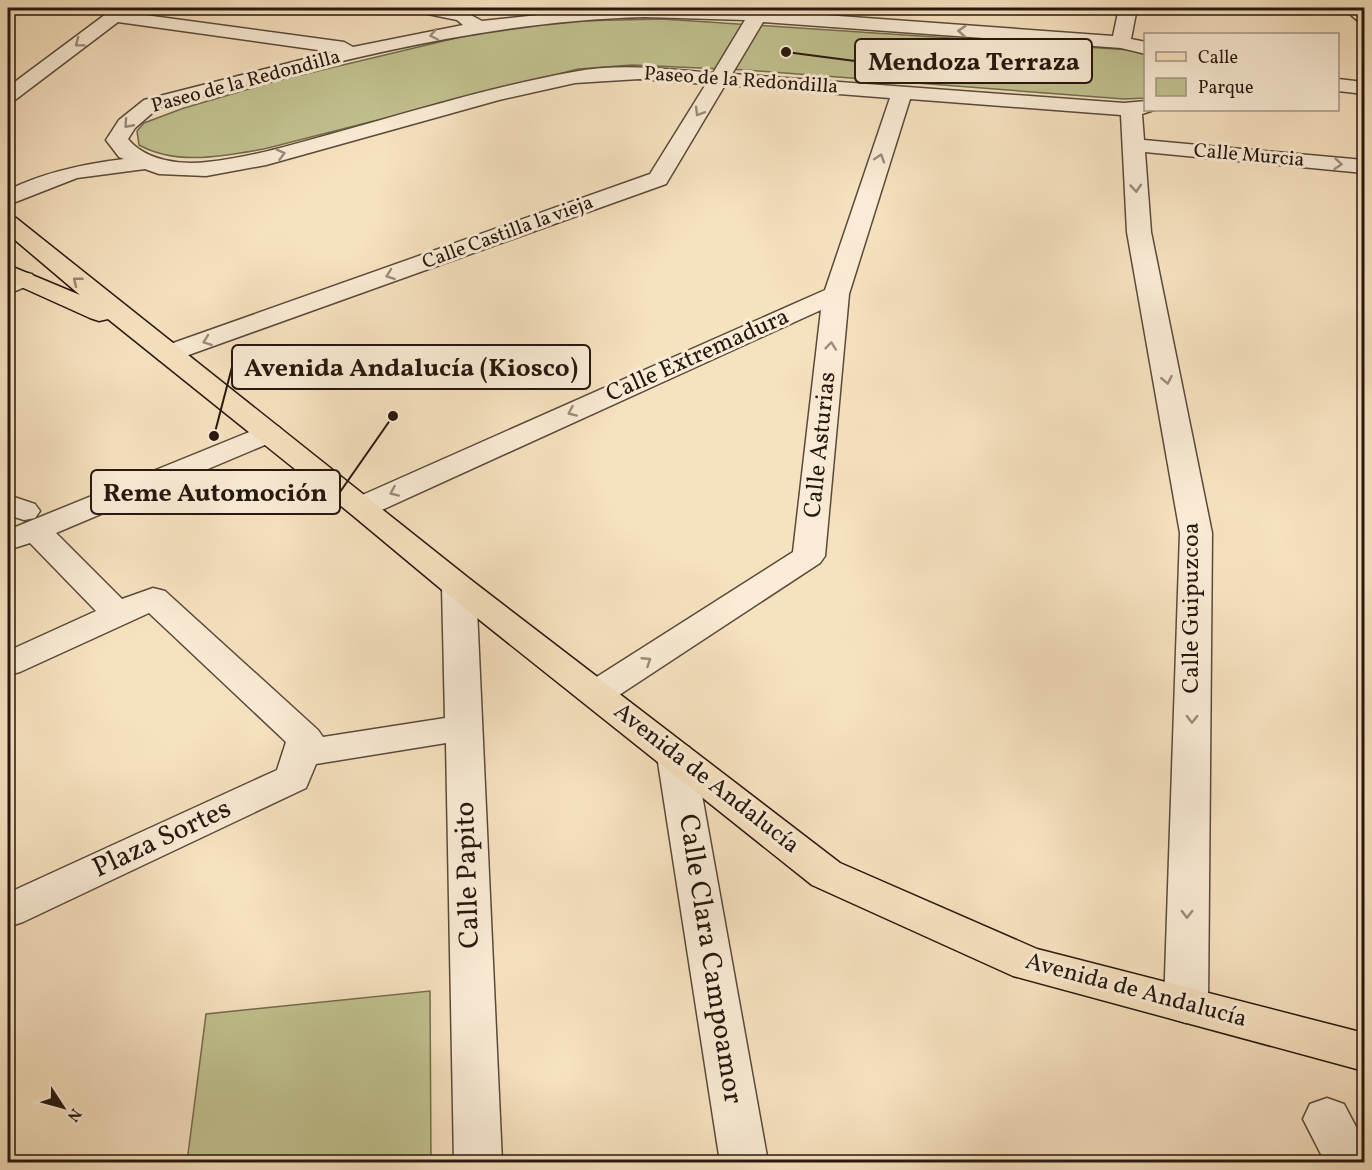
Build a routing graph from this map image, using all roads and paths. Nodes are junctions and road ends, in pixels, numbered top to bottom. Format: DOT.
graph roads {
  1 [pos="424,8"];
  2 [pos="935,8"];
  3 [pos="1128,8"];
  4 [pos="1352,8"];
  5 [pos="585,11"];
  6 [pos="120,12"];
  7 [pos="759,12"];
  8 [pos="1365,16"];
  9 [pos="477,26"];
  10 [pos="925,28"];
  11 [pos="1121,42"];
  12 [pos="1144,48"];
  13 [pos="361,51"];
  14 [pos="719,78"];
  15 [pos="1339,85"];
  16 [pos="1365,88"];
  17 [pos="902,92"];
  18 [pos="8,96"];
  19 [pos="1138,108"];
  20 [pos="123,146"];
  21 [pos="1133,146"];
  22 [pos="148,162"];
  23 [pos="1365,166"];
  24 [pos="18,172"];
  25 [pos="8,198"];
  26 [pos="8,223"];
  27 [pos="13,280"];
  28 [pos="836,294"];
  29 [pos="139,331"];
  30 [pos="169,354"];
  31 [pos="269,434"];
  32 [pos="8,504"];
  33 [pos="362,507"];
  34 [pos="17,530"];
  35 [pos="459,587"];
  36 [pos="118,614"];
  37 [pos="8,664"];
  38 [pos="597,693"];
  39 [pos="463,728"];
  40 [pos="300,754"];
  41 [pos="676,756"];
  42 [pos="8,911"];
  43 [pos="1186,1005"];
  44 [pos="1365,1052"];
  45 [pos="1327,1119"];
  46 [pos="478,1162"];
  47 [pos="744,1162"];
  48 [pos="1350,1162"];
  1 -- 9 [label="street"];
  2 -- 10 [label="street"];
  3 -- 11 [label="street"];
  4 -- 8 [label="street"];
  5 -- 7 [label="street, Paseo de la Redondilla"];
  5 -- 9 [label="street, Paseo de la Redondilla"];
  6 -- 13 [label="street"];
  6 -- 18 [label="street, one-way"];
  7 -- 10 [label="street, Paseo de la Redondilla"];
  7 -- 14 [label="street, Calle Castilla la vieja"];
  9 -- 13 [label="street, Paseo de la Redondilla, one-way"];
  11 -- 10 [label="street, Paseo de la Redondilla, one-way"];
  11 -- 12 [label="street, Paseo de la Redondilla"];
  13 -- 20 [label="street, Paseo de la Redondilla, one-way"];
  14 -- 17 [label="street, Paseo de la Redondilla"];
  22 -- 14 [label="street, Paseo de la Redondilla, one-way"];
  14 -- 30 [label="street, Calle Castilla la vieja, one-way"];
  15 -- 16 [label="street"];
  17 -- 19 [label="street, Paseo de la Redondilla"];
  28 -- 17 [label="street, Calle Asturias, one-way"];
  19 -- 21 [label="street, Calle Guipuzcoa"];
  20 -- 22 [label="street, Paseo de la Redondilla"];
  20 -- 24 [label="street"];
  21 -- 23 [label="street, Calle Murcia, one-way"];
  21 -- 43 [label="street, Calle Guipuzcoa, one-way"];
  22 -- 25 [label="street"];
  29 -- 26 [label="main road, Avenida de Andalucía, one-way"];
  27 -- 29 [label="main road, Avenida de Andalucía"];
  28 -- 33 [label="street, Calle Extremadura, one-way"];
  38 -- 28 [label="street, Calle Asturias, one-way"];
  29 -- 30 [label="main road, Avenida de Andalucía"];
  30 -- 31 [label="main road, Avenida de Andalucía"];
  31 -- 33 [label="main road, Avenida de Andalucía"];
  31 -- 34 [label="street"];
  32 -- 34 [label="street"];
  33 -- 35 [label="main road, Avenida de Andalucía"];
  34 -- 36 [label="street"];
  35 -- 38 [label="main road, Avenida de Andalucía"];
  35 -- 39 [label="street, Calle Papito"];
  36 -- 37 [label="street"];
  36 -- 40 [label="street"];
  38 -- 41 [label="main road, Avenida de Andalucía"];
  39 -- 40 [label="street"];
  39 -- 46 [label="street, Calle Papito"];
  40 -- 42 [label="street, Plaza Sortes"];
  41 -- 43 [label="main road, Avenida de Andalucía"];
  41 -- 47 [label="street, Calle Clara Campoamor"];
  43 -- 44 [label="main road, Avenida de Andalucía"];
  45 -- 48 [label="street"];
}
